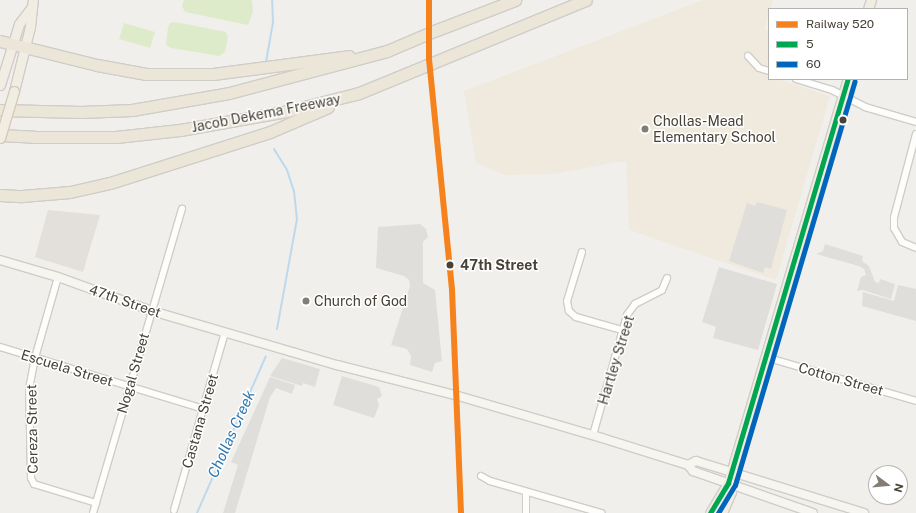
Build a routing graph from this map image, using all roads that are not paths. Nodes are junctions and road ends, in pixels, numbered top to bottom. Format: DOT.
graph roads {
  1 [pos="515,0"];
  2 [pos="586,0"];
  3 [pos="592,0"];
  4 [pos="32,3"];
  5 [pos="571,6"];
  6 [pos="0,41"];
  7 [pos="12,43"];
  8 [pos="26,47"];
  9 [pos="387,51"];
  10 [pos="748,56"];
  11 [pos="768,71"];
  12 [pos="799,80"];
  13 [pos="848,80"];
  14 [pos="0,85"];
  15 [pos="359,93"];
  16 [pos="843,96"];
  17 [pos="0,110"];
  18 [pos="916,122"];
  19 [pos="916,134"];
  20 [pos="0,136"];
  21 [pos="0,195"];
  22 [pos="182,209"];
  23 [pos="916,248"];
  24 [pos="582,252"];
  25 [pos="0,260"];
  26 [pos="58,277"];
  27 [pos="667,278"];
  28 [pos="152,311"];
  29 [pos="622,330"];
  30 [pos="225,332"];
  31 [pos="0,347"];
  32 [pos="765,357"];
  33 [pos="34,358"];
  34 [pos="129,386"];
  35 [pos="916,401"];
  36 [pos="204,409"];
  37 [pos="593,435"];
  38 [pos="688,465"];
  39 [pos="732,472"];
  40 [pos="480,476"];
  41 [pos="728,483"];
  42 [pos="526,492"];
  43 [pos="96,502"];
  44 [pos="174,510"];
  45 [pos="810,512"];
  46 [pos="92,513"];
  47 [pos="526,513"];
  48 [pos="602,513"];
  49 [pos="710,513"];
  50 [pos="722,513"];
  51 [pos="864,513"];
  1 -- 9 [label="highway, Jacob Dekema Freeway"];
  2 -- 5 [label="highway, Jacob Dekema Freeway"];
  3 -- 5 [label="highway"];
  4 -- 7 [label="main road"];
  4 -- 8 [label="main road"];
  5 -- 15 [label="highway, Jacob Dekema Freeway"];
  6 -- 7 [label="highway"];
  7 -- 8 [label="highway"];
  7 -- 14 [label="main road"];
  8 -- 9 [label="highway"];
  8 -- 20 [label="main road, bridge"];
  9 -- 17 [label="highway, Jacob Dekema Freeway"];
  10 -- 11 [label="street"];
  12 -- 16 [label="street"];
  13 -- 16 [label="main road"];
  15 -- 20 [label="highway, Jacob Dekema Freeway"];
  15 -- 21 [label="highway"];
  16 -- 18 [label="street"];
  16 -- 32 [label="main road"];
  19 -- 23 [label="street"];
  22 -- 28 [label="street, Nogal Street"];
  24 -- 29 [label="street"];
  25 -- 26 [label="main road, 47th Street"];
  26 -- 28 [label="main road, 47th Street"];
  26 -- 33 [label="street, Cereza Street"];
  27 -- 29 [label="street, Hartley Street"];
  28 -- 30 [label="main road, 47th Street"];
  28 -- 34 [label="street, Nogal Street"];
  29 -- 37 [label="street, Hartley Street"];
  30 -- 36 [label="street, Castana Street"];
  30 -- 37 [label="main road, 47th Street"];
  31 -- 33 [label="street, Escuela Street"];
  32 -- 35 [label="street, Cotton Street"];
  32 -- 39 [label="main road"];
  33 -- 34 [label="street, Escuela Street"];
  33 -- 43 [label="street, Cereza Street"];
  34 -- 36 [label="street, Escuela Street"];
  34 -- 43 [label="street, Nogal Street"];
  36 -- 44 [label="street, Castana Street"];
  37 -- 38 [label="main road, 47th Street"];
  38 -- 39 [label="main road, 47th Street"];
  38 -- 41 [label="main road, 47th Street"];
  39 -- 41 [label="main road"];
  39 -- 51 [label="main road, 47th Street"];
  40 -- 42 [label="street"];
  41 -- 45 [label="main road, 47th Street"];
  41 -- 49 [label="main road"];
  41 -- 50 [label="main road"];
  42 -- 47 [label="street"];
  42 -- 48 [label="street"];
  43 -- 46 [label="street, Nogal Street"];
}
